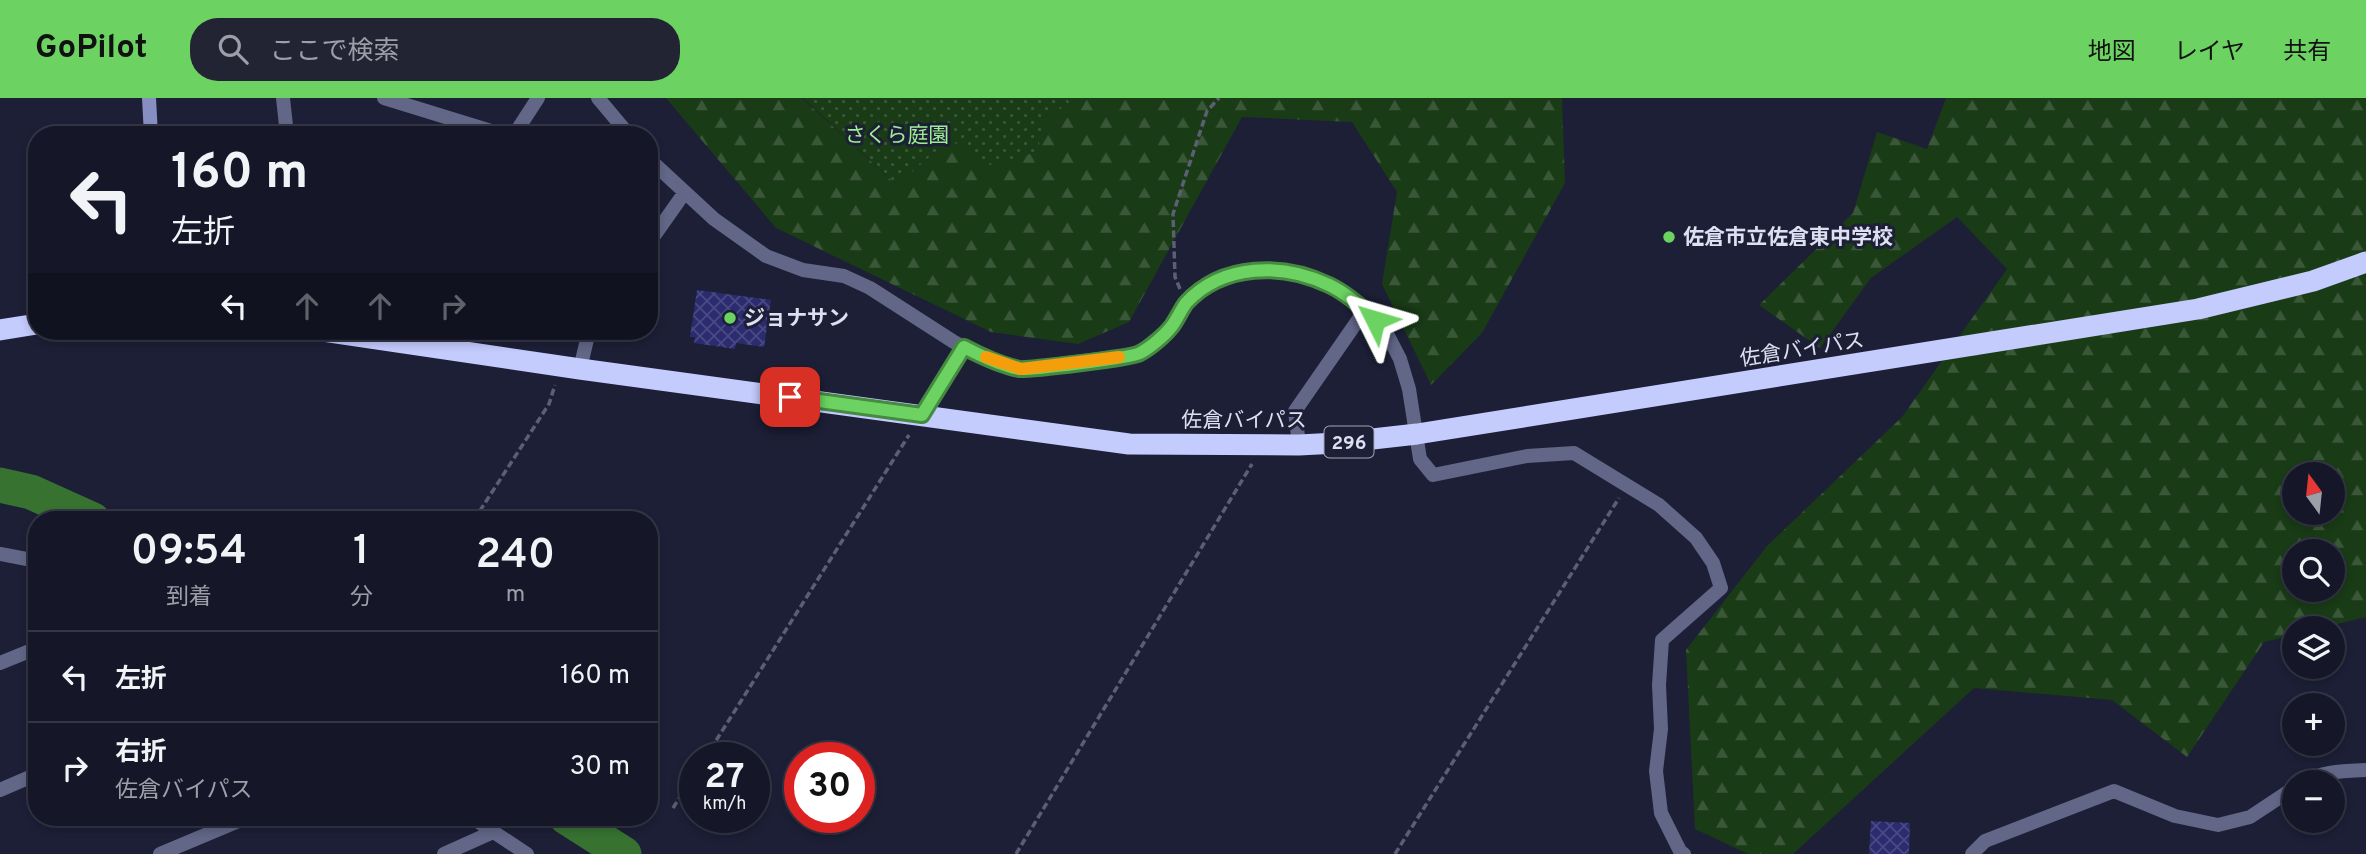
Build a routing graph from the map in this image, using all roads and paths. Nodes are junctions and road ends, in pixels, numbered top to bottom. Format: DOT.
graph roads {
  1 [pos="149,98"];
  2 [pos="283,98"];
  3 [pos="384,98"];
  4 [pos="538,98"];
  5 [pos="598,98"];
  6 [pos="1219,98"];
  7 [pos="151,126"];
  8 [pos="286,126"];
  9 [pos="475,126"];
  10 [pos="520,126"];
  11 [pos="621,126"];
  12 [pos="658,167"];
  13 [pos="685,192"];
  14 [pos="658,230"];
  15 [pos="2366,262"];
  16 [pos="1185,304"];
  17 [pos="1365,310"];
  18 [pos="28,325"];
  19 [pos="0,330"];
  20 [pos="417,340"];
  21 [pos="584,340"];
  22 [pos="964,347"];
  23 [pos="570,367"];
  24 [pos="922,415"];
  25 [pos="1417,434"];
  26 [pos="1299,445"];
  27 [pos="1263,446"];
  28 [pos="1627,484"];
  29 [pos="480,511"];
  30 [pos="0,554"];
  31 [pos="28,559"];
  32 [pos="28,652"];
  33 [pos="0,663"];
  34 [pos="715,742"];
  35 [pos="2366,770"];
  36 [pos="2345,771"];
  37 [pos="28,778"];
  38 [pos="0,790"];
  39 [pos="2282,796"];
  40 [pos="679,799"];
  41 [pos="673,808"];
  42 [pos="227,826"];
  43 [pos="484,826"];
  44 [pos="493,832"];
  45 [pos="160,854"];
  46 [pos="444,854"];
  47 [pos="527,854"];
  48 [pos="1016,854"];
  49 [pos="1395,854"];
  50 [pos="1684,854"];
  51 [pos="1972,854"];
  1 -- 7 [label="street"];
  2 -- 8 [label="street"];
  3 -- 9 [label="street"];
  4 -- 10 [label="street"];
  5 -- 11 [label="street"];
  6 -- 16 [label="path"];
  12 -- 13 [label="street"];
  13 -- 14 [label="street"];
  13 -- 22 [label="street"];
  15 -- 25 [label="highway, 佐倉バイパス / 296"];
  16 -- 17 [label="street"];
  16 -- 22 [label="street"];
  17 -- 25 [label="street"];
  17 -- 26 [label="street"];
  18 -- 19 [label="highway"];
  20 -- 23 [label="highway, 佐倉バイパス / 296"];
  21 -- 23 [label="street"];
  22 -- 24 [label="street"];
  23 -- 24 [label="highway, 佐倉バイパス / 296"];
  23 -- 29 [label="path"];
  24 -- 27 [label="highway, 佐倉バイパス / 296"];
  24 -- 34 [label="path"];
  25 -- 26 [label="highway, 佐倉バイパス / 296"];
  25 -- 28 [label="street"];
  26 -- 27 [label="highway, 佐倉バイパス / 296"];
  27 -- 48 [label="path"];
  28 -- 49 [label="path"];
  28 -- 50 [label="street"];
  30 -- 31 [label="street"];
  32 -- 33 [label="street"];
  35 -- 36 [label="street"];
  37 -- 38 [label="street"];
  39 -- 51 [label="street"];
  40 -- 41 [label="path"];
  42 -- 45 [label="street"];
  43 -- 44 [label="street"];
  44 -- 46 [label="street"];
  44 -- 47 [label="street"];
}
